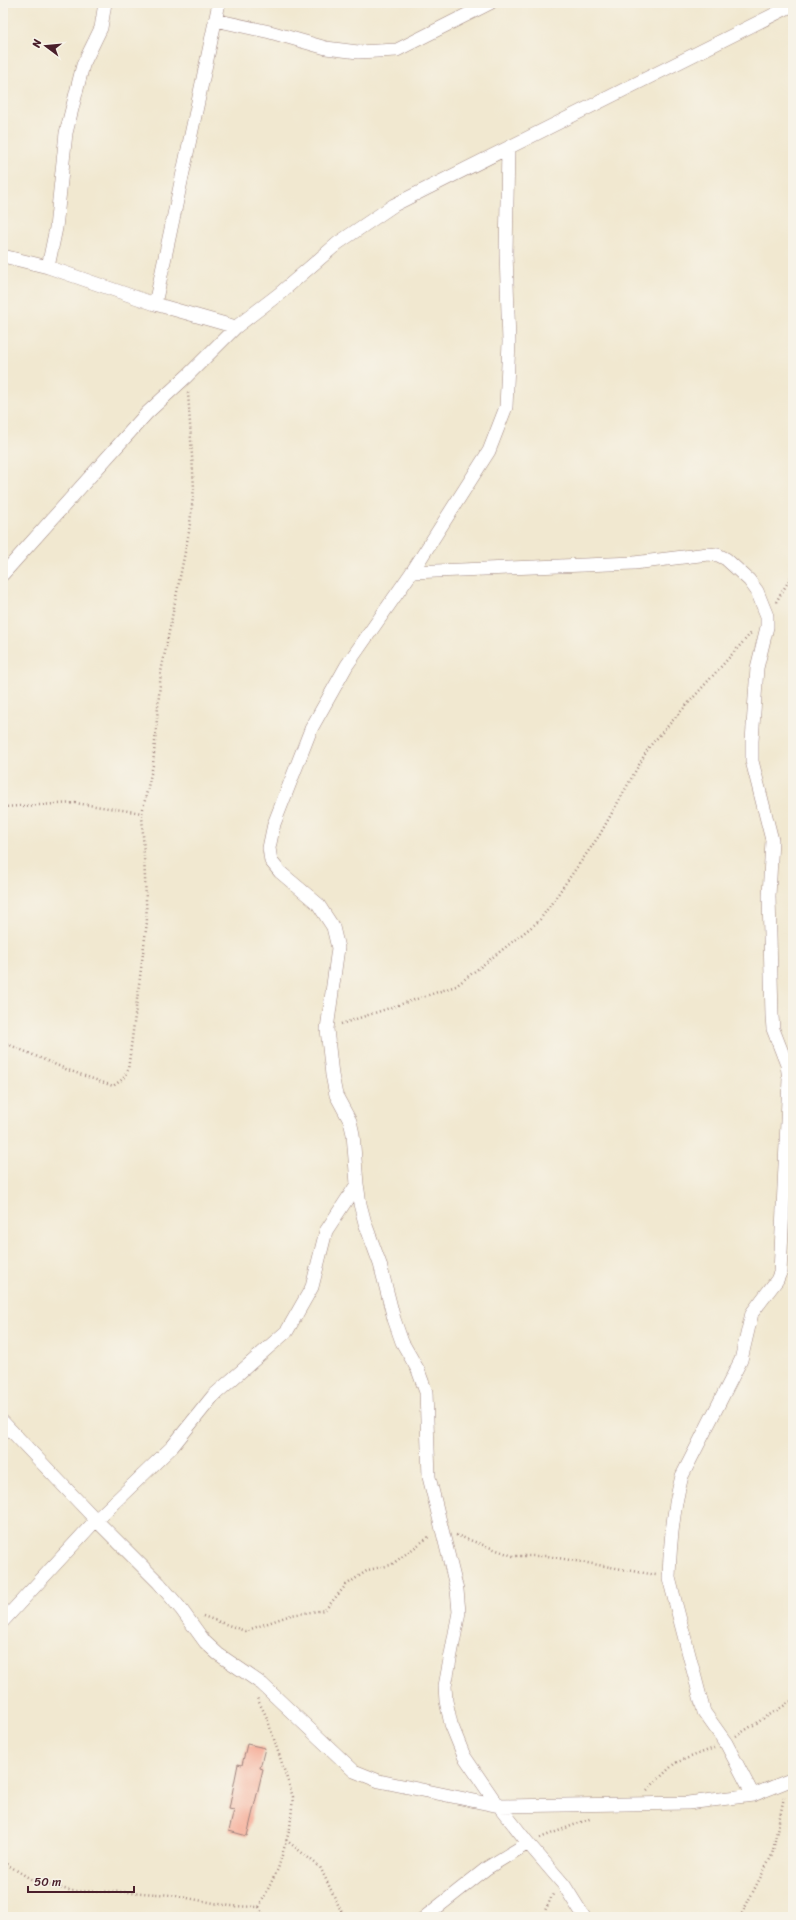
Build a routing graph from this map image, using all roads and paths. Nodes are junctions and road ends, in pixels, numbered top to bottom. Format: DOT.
graph roads {
  1 [pos="105,3"];
  2 [pos="219,3"];
  3 [pos="490,3"];
  4 [pos="793,5"];
  5 [pos="215,20"];
  6 [pos="508,149"];
  7 [pos="3,256"];
  8 [pos="48,267"];
  9 [pos="155,304"];
  10 [pos="236,327"];
  11 [pos="188,376"];
  12 [pos="412,572"];
  13 [pos="3,574"];
  14 [pos="793,574"];
  15 [pos="767,616"];
  16 [pos="3,807"];
  17 [pos="142,814"];
  18 [pos="327,1029"];
  19 [pos="3,1042"];
  20 [pos="357,1184"];
  21 [pos="3,1422"];
  22 [pos="96,1520"];
  23 [pos="441,1528"];
  24 [pos="669,1578"];
  25 [pos="182,1609"];
  26 [pos="3,1622"];
  27 [pos="256,1697"];
  28 [pos="793,1700"];
  29 [pos="726,1743"];
  30 [pos="790,1780"];
  31 [pos="753,1795"];
  32 [pos="631,1804"];
  33 [pos="500,1806"];
  34 [pos="596,1817"];
  35 [pos="286,1840"];
  36 [pos="528,1843"];
  37 [pos="3,1862"];
  38 [pos="560,1879"];
  39 [pos="259,1907"];
  40 [pos="264,1917"];
  41 [pos="344,1917"];
  42 [pos="425,1917"];
  43 [pos="542,1917"];
  44 [pos="584,1917"];
  45 [pos="740,1917"];
  1 -- 8 [label="street"];
  2 -- 5 [label="street"];
  3 -- 5 [label="street"];
  4 -- 6 [label="street"];
  5 -- 9 [label="street"];
  6 -- 10 [label="street"];
  6 -- 12 [label="street"];
  7 -- 8 [label="street"];
  8 -- 9 [label="street"];
  9 -- 10 [label="street"];
  10 -- 11 [label="street"];
  11 -- 13 [label="street"];
  11 -- 17 [label="path"];
  12 -- 15 [label="street"];
  12 -- 18 [label="street"];
  14 -- 15 [label="path"];
  15 -- 18 [label="path"];
  15 -- 24 [label="street"];
  16 -- 17 [label="path"];
  17 -- 19 [label="path"];
  18 -- 20 [label="street"];
  20 -- 22 [label="street"];
  20 -- 23 [label="street"];
  21 -- 22 [label="street"];
  22 -- 25 [label="street"];
  22 -- 26 [label="street"];
  23 -- 24 [label="path"];
  23 -- 25 [label="path"];
  23 -- 33 [label="street"];
  24 -- 29 [label="street"];
  25 -- 33 [label="street"];
  27 -- 35 [label="path"];
  28 -- 29 [label="path"];
  29 -- 31 [label="street"];
  29 -- 32 [label="path"];
  30 -- 31 [label="street"];
  30 -- 45 [label="path"];
  31 -- 32 [label="street"];
  32 -- 33 [label="street"];
  33 -- 36 [label="street"];
  34 -- 36 [label="path"];
  35 -- 39 [label="path"];
  35 -- 41 [label="path"];
  36 -- 38 [label="street"];
  36 -- 42 [label="street"];
  37 -- 39 [label="path"];
  38 -- 43 [label="path"];
  38 -- 44 [label="street"];
  39 -- 40 [label="path"];
}
